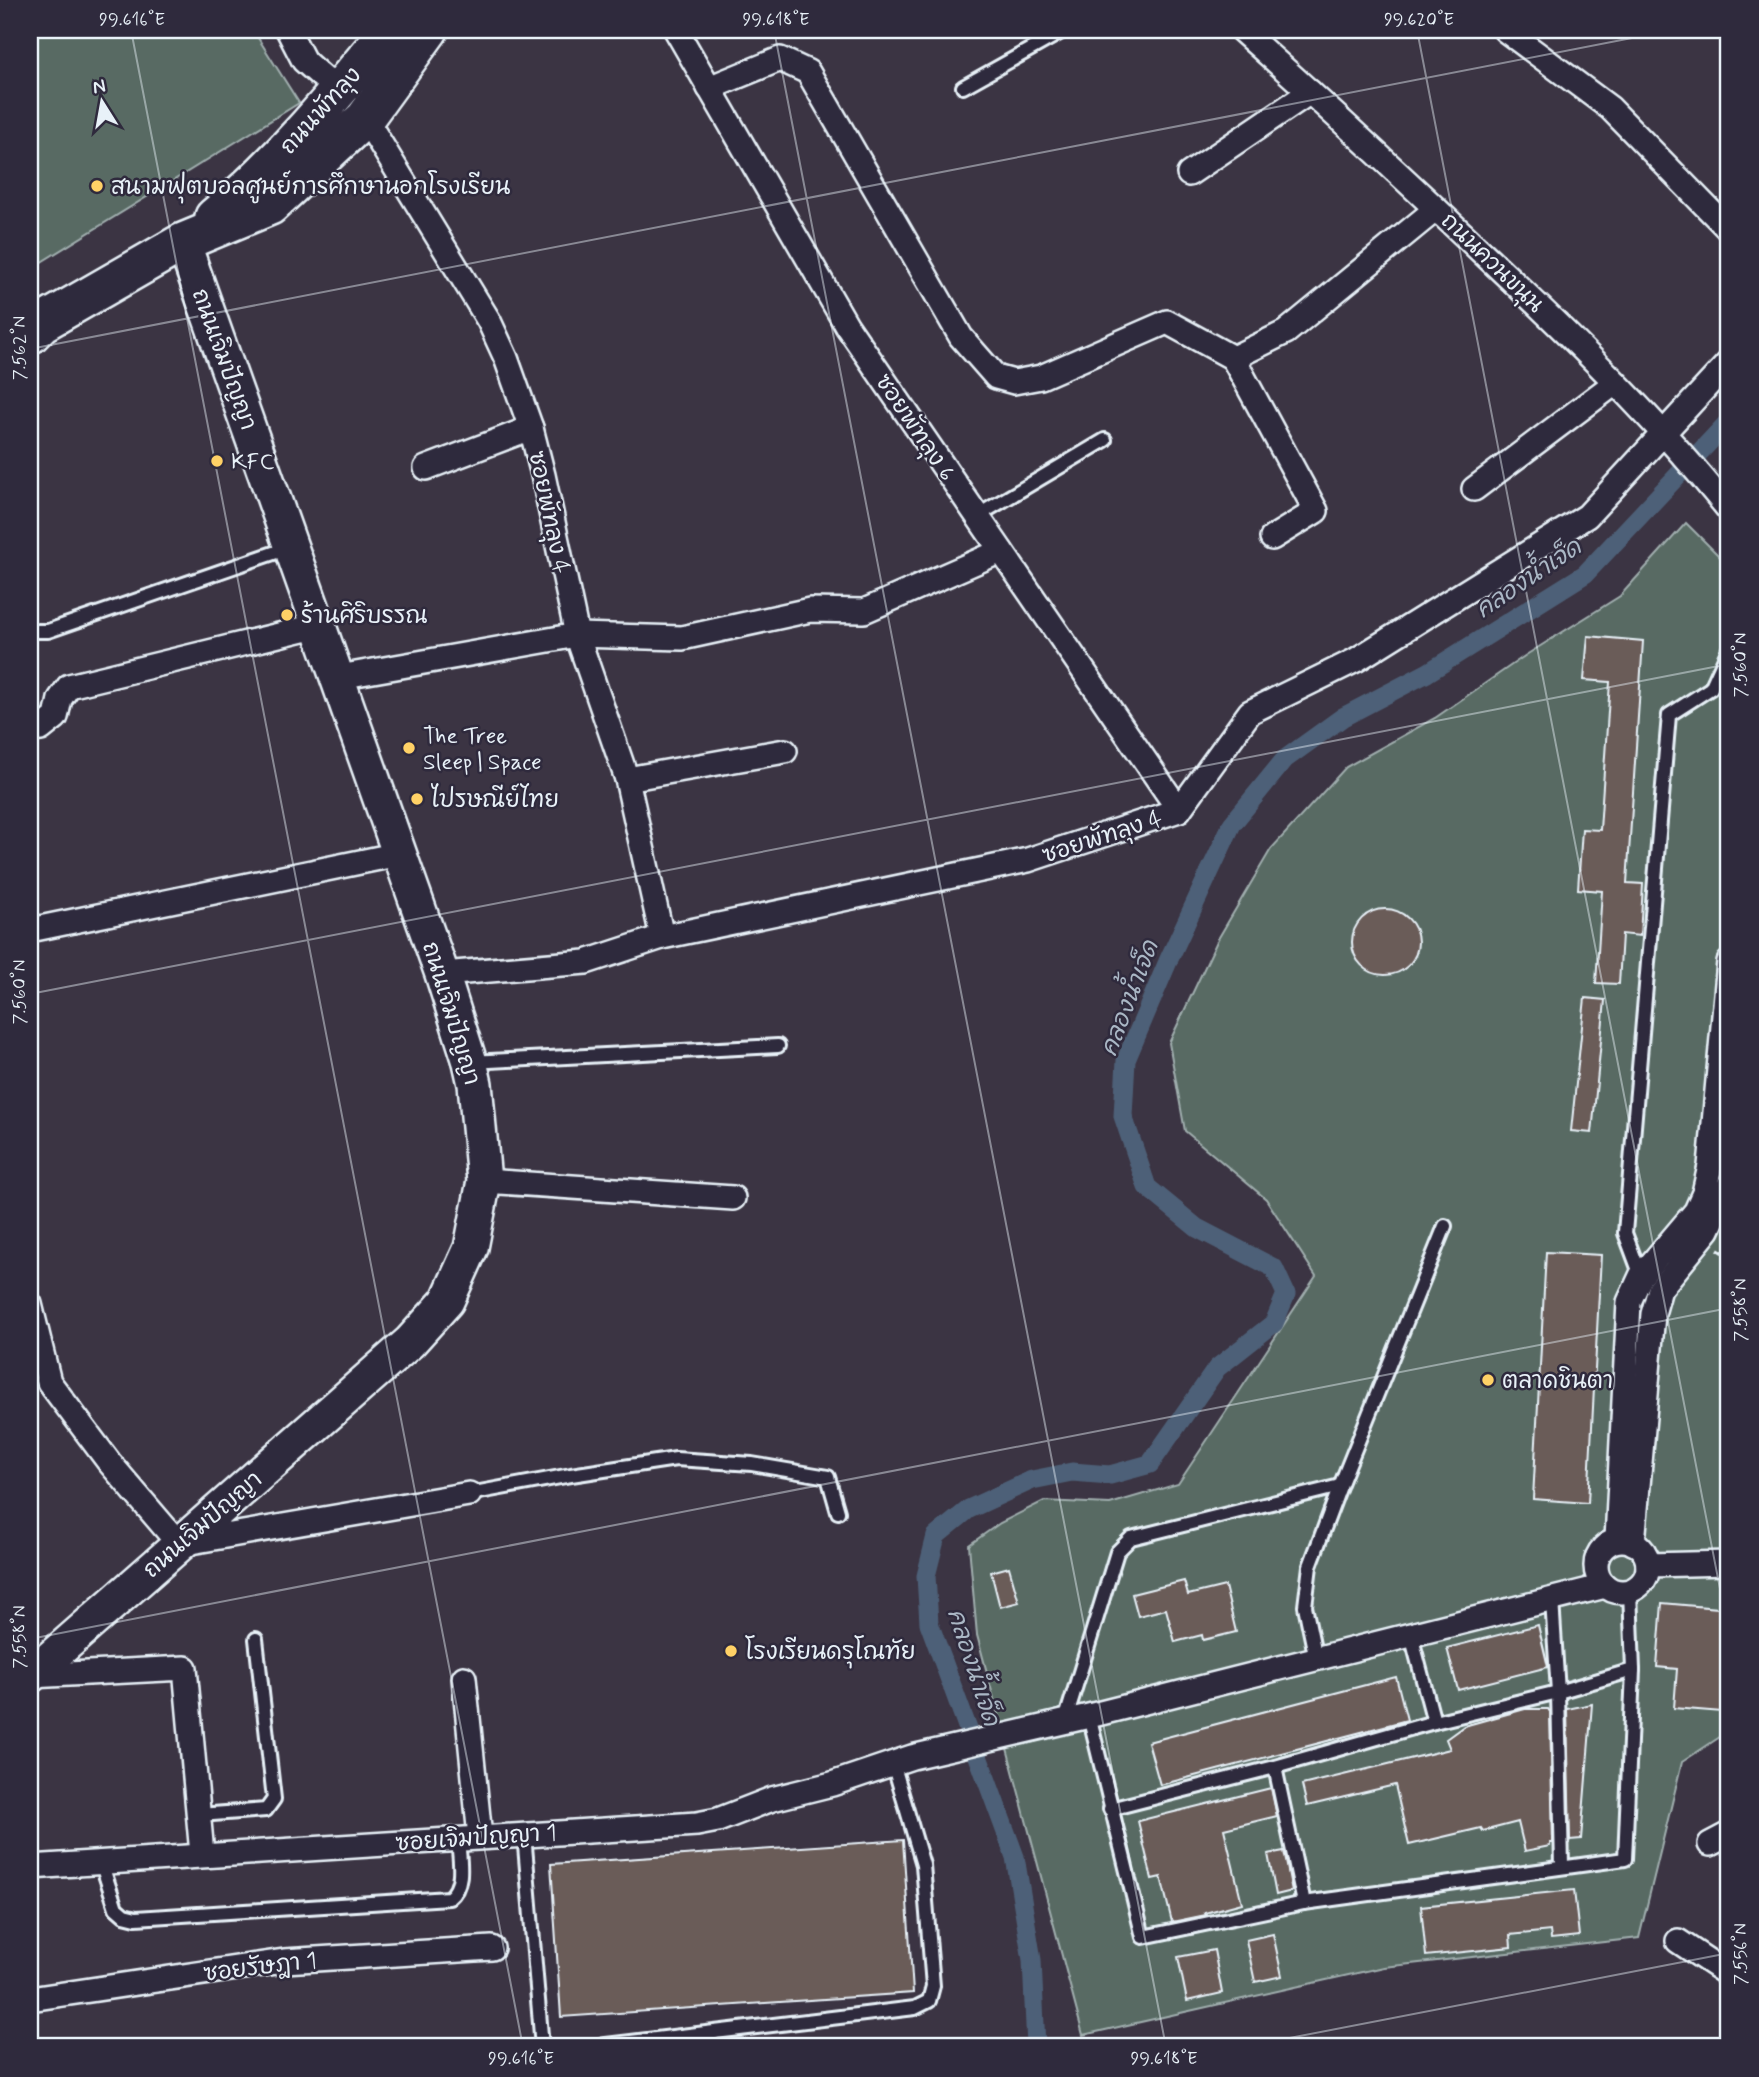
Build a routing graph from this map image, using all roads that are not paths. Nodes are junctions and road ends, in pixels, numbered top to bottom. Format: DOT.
graph roads {
  1 [pos="288,30"];
  2 [pos="389,30"];
  3 [pos="429,30"];
  4 [pos="676,30"];
  5 [pos="1065,30"];
  6 [pos="1241,30"];
  7 [pos="1505,30"];
  8 [pos="963,87"];
  9 [pos="709,88"];
  10 [pos="338,91"];
  11 [pos="1310,92"];
  12 [pos="365,118"];
  13 [pos="1189,174"];
  14 [pos="1436,209"];
  15 [pos="1729,230"];
  16 [pos="183,242"];
  17 [pos="34,327"];
  18 [pos="1233,358"];
  19 [pos="1729,362"];
  20 [pos="1615,383"];
  21 [pos="531,428"];
  22 [pos="1662,433"];
  23 [pos="1105,440"];
  24 [pos="426,468"];
  25 [pos="1474,489"];
  26 [pos="1725,501"];
  27 [pos="977,516"];
  28 [pos="1272,538"];
  29 [pos="293,547"];
  30 [pos="1001,551"];
  31 [pos="320,625"];
  32 [pos="30,631"];
  33 [pos="577,635"];
  34 [pos="1729,649"];
  35 [pos="339,677"];
  36 [pos="30,730"];
  37 [pos="785,751"];
  38 [pos="627,779"];
  39 [pos="1179,810"];
  40 [pos="399,854"];
  41 [pos="30,930"];
  42 [pos="662,937"];
  43 [pos="1729,962"];
  44 [pos="442,974"];
  45 [pos="1726,1042"];
  46 [pos="778,1046"];
  47 [pos="470,1062"];
  48 [pos="484,1181"];
  49 [pos="1729,1185"];
  50 [pos="733,1198"];
  51 [pos="1445,1226"];
  52 [pos="1694,1231"];
  53 [pos="1641,1276"];
  54 [pos="30,1304"];
  55 [pos="1340,1486"];
  56 [pos="469,1494"];
  57 [pos="838,1512"];
  58 [pos="1625,1541"];
  59 [pos="179,1544"];
  60 [pos="1729,1563"];
  61 [pos="1648,1565"];
  62 [pos="1605,1586"];
  63 [pos="1630,1591"];
  64 [pos="1552,1600"];
  65 [pos="1411,1635"];
  66 [pos="256,1639"];
  67 [pos="1316,1659"];
  68 [pos="1633,1670"];
  69 [pos="30,1676"];
  70 [pos="464,1678"];
  71 [pos="1558,1692"];
  72 [pos="1088,1716"];
  73 [pos="1065,1721"];
  74 [pos="1434,1722"];
  75 [pos="902,1760"];
  76 [pos="1275,1767"];
  77 [pos="1110,1809"];
  78 [pos="199,1815"];
  79 [pos="524,1834"];
  80 [pos="469,1838"];
  81 [pos="202,1854"];
  82 [pos="101,1861"];
  83 [pos="1562,1866"];
  84 [pos="30,1867"];
  85 [pos="1304,1903"];
  86 [pos="1678,1941"];
  87 [pos="492,1948"];
  88 [pos="1729,1975"];
  89 [pos="30,1998"];
  90 [pos="542,2047"];
  91 [pos="589,2047"];
  1 -- 10 [label="street"];
  2 -- 10 [label="main road, ถนนพัทลุง"];
  3 -- 12 [label="main road, ถนนพัทลุง"];
  4 -- 9 [label="street, ซอยพัทลุง 6"];
  5 -- 8 [label="lane"];
  6 -- 11 [label="street, ถนนควนขนุน"];
  7 -- 15 [label="street"];
  9 -- 18 [label="street"];
  9 -- 27 [label="street, ซอยพัทลุง 6"];
  10 -- 16 [label="main road, ถนนพัทลุง"];
  11 -- 13 [label="street"];
  11 -- 14 [label="street, ถนนควนขนุน"];
  12 -- 16 [label="main road, ถนนพัทลุง"];
  12 -- 21 [label="street, ซอยพัทลุง 4"];
  14 -- 18 [label="street"];
  14 -- 20 [label="street, ถนนควนขนุน"];
  16 -- 17 [label="main road, ถนนพัทลุง"];
  16 -- 29 [label="street, ถนนเจิมปัญญา"];
  18 -- 28 [label="street"];
  19 -- 22 [label="street, ซอยพัทลุง 4"];
  20 -- 22 [label="street, ถนนควนขนุน"];
  20 -- 25 [label="street"];
  21 -- 24 [label="street"];
  21 -- 33 [label="street, ซอยพัทลุง 4"];
  22 -- 26 [label="street, ถนนควนขนุน"];
  22 -- 39 [label="street, ซอยพัทลุง 4"];
  23 -- 27 [label="lane"];
  27 -- 30 [label="street, ซอยพัทลุง 6"];
  29 -- 31 [label="street, ถนนเจิมปัญญา"];
  29 -- 32 [label="lane"];
  30 -- 33 [label="street"];
  30 -- 39 [label="street, ซอยพัทลุง 6"];
  31 -- 35 [label="street, ถนนเจิมปัญญา"];
  31 -- 36 [label="street"];
  33 -- 35 [label="street"];
  33 -- 38 [label="street, ซอยพัทลุง 4"];
  34 -- 53 [label="lane"];
  35 -- 40 [label="street, ถนนเจิมปัญญา"];
  37 -- 38 [label="street"];
  38 -- 42 [label="street, ซอยพัทลุง 4"];
  39 -- 42 [label="street, ซอยพัทลุง 4"];
  40 -- 41 [label="street"];
  40 -- 44 [label="street, ถนนเจิมปัญญา"];
  42 -- 44 [label="street, ซอยพัทลุง 4"];
  43 -- 45 [label="street"];
  44 -- 47 [label="street, ถนนเจิมปัญญา"];
  45 -- 52 [label="street"];
  46 -- 47 [label="lane"];
  47 -- 48 [label="street, ถนนเจิมปัญญา"];
  48 -- 50 [label="street"];
  48 -- 59 [label="street, ถนนเจิมปัญญา"];
  49 -- 52 [label="street"];
  51 -- 55 [label="lane"];
  52 -- 53 [label="street"];
  52 -- 58 [label="street"];
  53 -- 58 [label="street"];
  54 -- 59 [label="street"];
  55 -- 67 [label="lane"];
  55 -- 73 [label="lane"];
  56 -- 57 [label="lane"];
  56 -- 59 [label="street"];
  58 -- 61 [label="street"];
  58 -- 62 [label="street"];
  59 -- 69 [label="street, ถนนเจิมปัญญา"];
  60 -- 61 [label="street"];
  61 -- 63 [label="street"];
  62 -- 63 [label="street"];
  62 -- 64 [label="street, ซอยเจิมปัญญา 1"];
  63 -- 68 [label="lane"];
  64 -- 65 [label="street, ซอยเจิมปัญญา 1"];
  64 -- 71 [label="lane"];
  65 -- 67 [label="street, ซอยเจิมปัญญา 1"];
  65 -- 74 [label="lane"];
  66 -- 78 [label="lane"];
  67 -- 72 [label="street, ซอยเจิมปัญญา 1"];
  68 -- 71 [label="lane"];
  68 -- 83 [label="lane"];
  69 -- 78 [label="street"];
  70 -- 80 [label="street"];
  71 -- 74 [label="lane"];
  71 -- 83 [label="lane"];
  72 -- 73 [label="street, ซอยเจิมปัญญา 1"];
  72 -- 77 [label="lane"];
  73 -- 75 [label="street, ซอยเจิมปัญญา 1"];
  74 -- 76 [label="lane"];
  75 -- 79 [label="street, ซอยเจิมปัญญา 1"];
  75 -- 91 [label="lane"];
  76 -- 77 [label="lane"];
  76 -- 85 [label="lane"];
  77 -- 85 [label="lane"];
  78 -- 81 [label="street"];
  79 -- 80 [label="street, ซอยเจิมปัญญา 1"];
  79 -- 90 [label="lane"];
  80 -- 81 [label="street, ซอยเจิมปัญญา 1"];
  80 -- 82 [label="lane"];
  81 -- 82 [label="street, ซอยเจิมปัญญา 1"];
  82 -- 84 [label="street, ซอยเจิมปัญญา 1"];
  83 -- 85 [label="lane"];
  86 -- 88 [label="street"];
  87 -- 89 [label="street, ซอยรัษฎา 1"];
}
